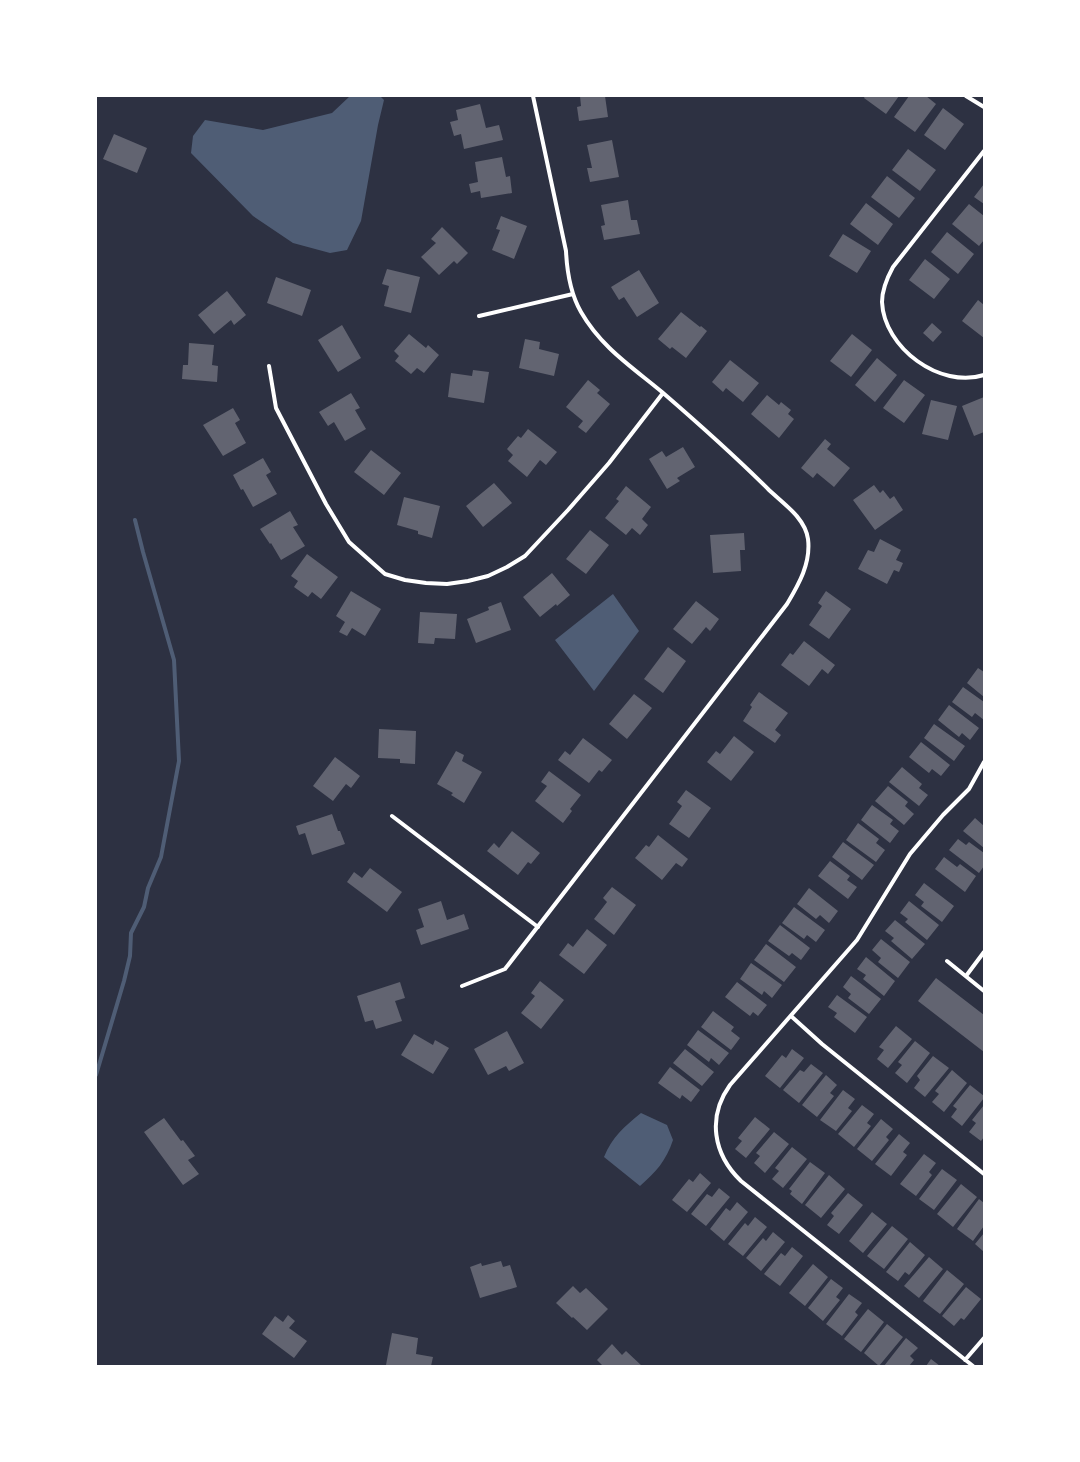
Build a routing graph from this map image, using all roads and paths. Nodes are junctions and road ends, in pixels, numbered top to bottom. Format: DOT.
graph roads {
  1 [pos="533,96"];
  2 [pos="966,96"];
  3 [pos="984,107"];
  4 [pos="984,151"];
  5 [pos="573,294"];
  6 [pos="479,316"];
  7 [pos="269,366"];
  8 [pos="984,375"];
  9 [pos="663,393"];
  10 [pos="984,762"];
  11 [pos="392,816"];
  12 [pos="538,927"];
  13 [pos="984,952"];
  14 [pos="947,961"];
  15 [pos="966,976"];
  16 [pos="462,986"];
  17 [pos="984,991"];
  18 [pos="791,1016"];
  19 [pos="984,1174"];
  20 [pos="984,1338"];
  21 [pos="965,1360"];
  22 [pos="973,1366"];
  1 -- 5 [label="street"];
  2 -- 3 [label="street"];
  4 -- 8 [label="street"];
  5 -- 6 [label="street"];
  5 -- 9 [label="street"];
  7 -- 9 [label="street"];
  9 -- 12 [label="street"];
  10 -- 18 [label="street"];
  11 -- 12 [label="street"];
  12 -- 16 [label="street"];
  13 -- 15 [label="street"];
  14 -- 15 [label="street"];
  15 -- 17 [label="street"];
  18 -- 19 [label="street"];
  18 -- 21 [label="street"];
  20 -- 21 [label="street"];
  21 -- 22 [label="street"];
}
